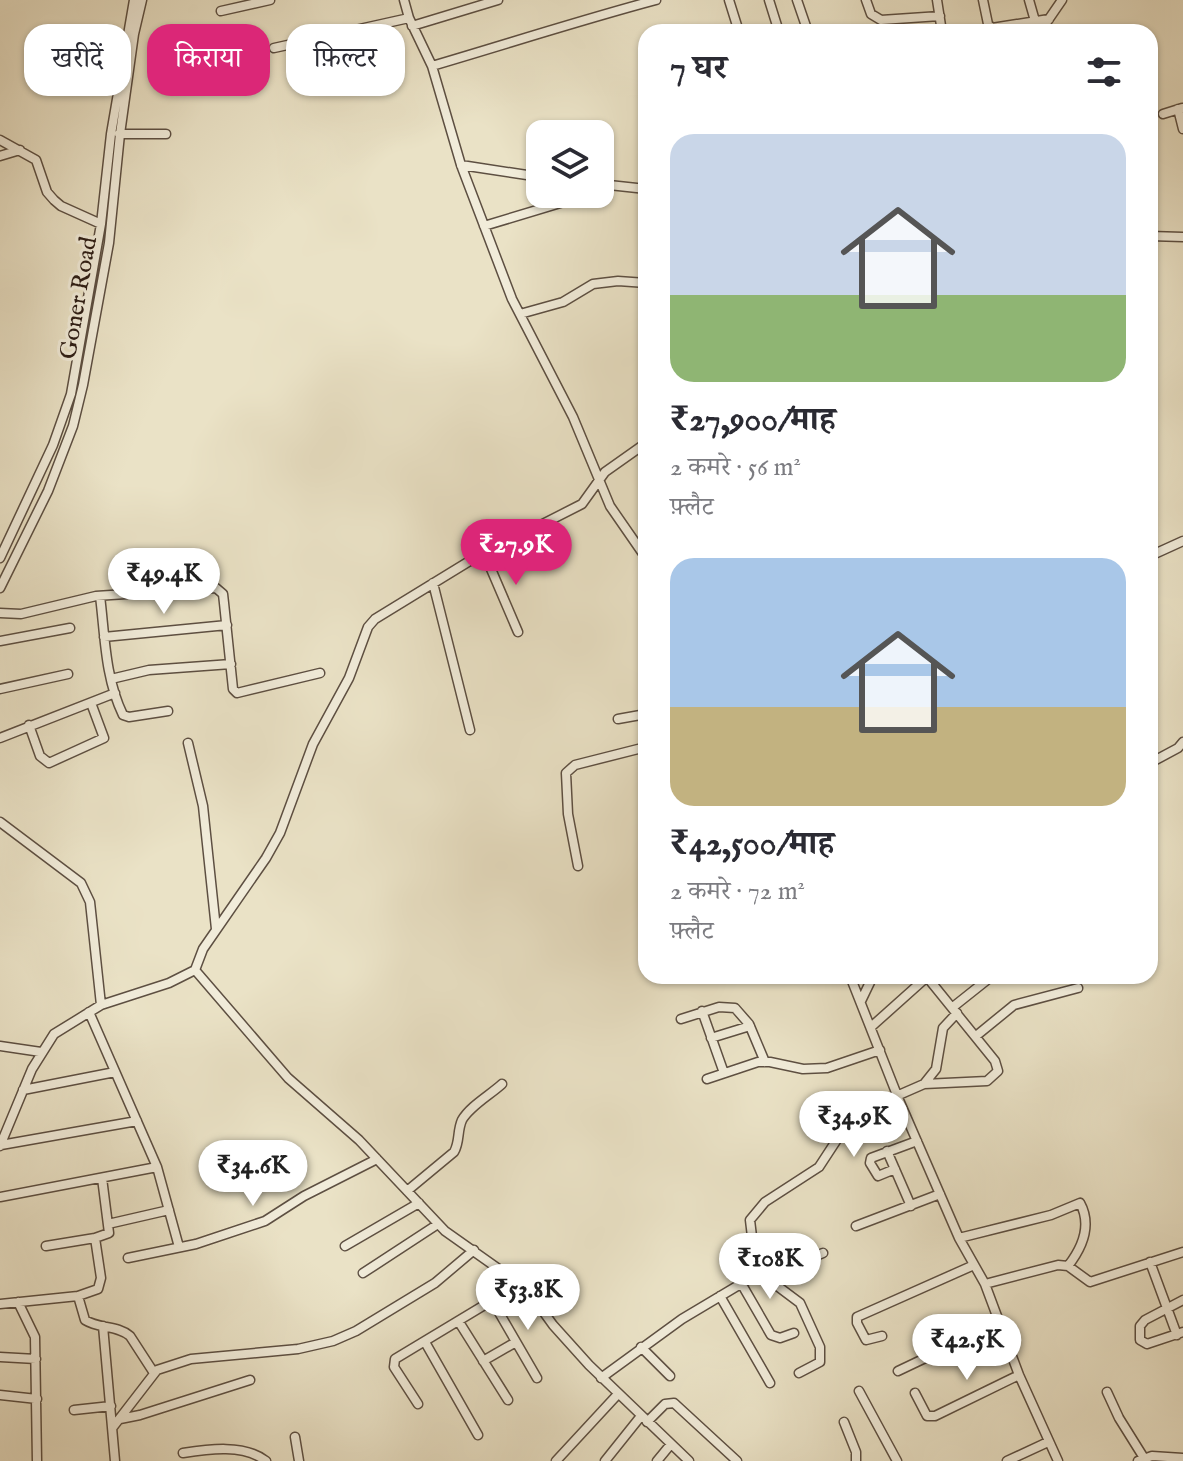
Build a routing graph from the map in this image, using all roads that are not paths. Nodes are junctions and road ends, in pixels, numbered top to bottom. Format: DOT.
graph roads {
  1 [pos="134,0"];
  2 [pos="142,0"];
  3 [pos="270,0"];
  4 [pos="404,0"];
  5 [pos="498,0"];
  6 [pos="656,0"];
  7 [pos="729,0"];
  8 [pos="769,0"];
  9 [pos="798,0"];
  10 [pos="866,0"];
  11 [pos="937,0"];
  12 [pos="983,0"];
  13 [pos="1029,0"];
  14 [pos="1062,0"];
  15 [pos="221,11"];
  16 [pos="940,16"];
  17 [pos="1049,19"];
  18 [pos="881,20"];
  19 [pos="1035,21"];
  20 [pos="411,22"];
  21 [pos="736,24"];
  22 [pos="776,24"];
  23 [pos="806,24"];
  24 [pos="881,24"];
  25 [pos="941,24"];
  26 [pos="988,24"];
  27 [pos="1017,24"];
  28 [pos="1046,24"];
  29 [pos="274,48"];
  30 [pos="432,66"];
  31 [pos="1181,109"];
  32 [pos="1163,114"];
  33 [pos="1183,129"];
  34 [pos="116,134"];
  35 [pos="166,134"];
  36 [pos="0,140"];
  37 [pos="20,150"];
  38 [pos="0,156"];
  39 [pos="461,165"];
  40 [pos="526,175"];
  41 [pos="614,186"];
  42 [pos="638,188"];
  43 [pos="544,208"];
  44 [pos="101,224"];
  45 [pos="484,226"];
  46 [pos="1158,236"];
  47 [pos="1183,237"];
  48 [pos="638,282"];
  49 [pos="520,314"];
  50 [pos="638,448"];
  51 [pos="599,478"];
  52 [pos="35,485"];
  53 [pos="48,491"];
  54 [pos="1183,541"];
  55 [pos="638,547"];
  56 [pos="1158,552"];
  57 [pos="485,555"];
  58 [pos="0,558"];
  59 [pos="433,583"];
  60 [pos="0,588"];
  61 [pos="100,596"];
  62 [pos="0,613"];
  63 [pos="227,625"];
  64 [pos="70,628"];
  65 [pos="518,632"];
  66 [pos="104,637"];
  67 [pos="0,641"];
  68 [pos="231,664"];
  69 [pos="320,673"];
  70 [pos="68,674"];
  71 [pos="111,679"];
  72 [pos="0,689"];
  73 [pos="115,693"];
  74 [pos="91,703"];
  75 [pos="168,711"];
  76 [pos="638,715"];
  77 [pos="618,719"];
  78 [pos="29,725"];
  79 [pos="470,730"];
  80 [pos="0,738"];
  81 [pos="1183,742"];
  82 [pos="188,743"];
  83 [pos="638,749"];
  84 [pos="1158,759"];
  85 [pos="0,822"];
  86 [pos="578,866"];
  87 [pos="217,930"];
  88 [pos="195,970"];
  89 [pos="854,984"];
  90 [pos="869,984"];
  91 [pos="919,984"];
  92 [pos="934,984"];
  93 [pos="980,984"];
  94 [pos="1078,988"];
  95 [pos="861,1001"];
  96 [pos="101,1005"];
  97 [pos="955,1010"];
  98 [pos="702,1011"];
  99 [pos="89,1012"];
  100 [pos="681,1019"];
  101 [pos="750,1026"];
  102 [pos="871,1027"];
  103 [pos="976,1036"];
  104 [pos="711,1038"];
  105 [pos="0,1046"];
  106 [pos="880,1050"];
  107 [pos="41,1052"];
  108 [pos="765,1062"];
  109 [pos="115,1072"];
  110 [pos="724,1073"];
  111 [pos="707,1079"];
  112 [pos="502,1084"];
  113 [pos="924,1084"];
  114 [pos="23,1090"];
  115 [pos="898,1097"];
  116 [pos="137,1121"];
  117 [pos="917,1141"];
  118 [pos="0,1146"];
  119 [pos="887,1151"];
  120 [pos="377,1159"];
  121 [pos="157,1167"];
  122 [pos="895,1169"];
  123 [pos="102,1178"];
  124 [pos="407,1191"];
  125 [pos="940,1194"];
  126 [pos="0,1197"];
  127 [pos="419,1203"];
  128 [pos="911,1206"];
  129 [pos="169,1210"];
  130 [pos="108,1224"];
  131 [pos="438,1224"];
  132 [pos="856,1226"];
  133 [pos="95,1238"];
  134 [pos="959,1238"];
  135 [pos="46,1246"];
  136 [pos="345,1246"];
  137 [pos="179,1247"];
  138 [pos="474,1250"];
  139 [pos="1183,1252"];
  140 [pos="823,1253"];
  141 [pos="128,1258"];
  142 [pos="1150,1262"];
  143 [pos="974,1265"];
  144 [pos="1068,1266"];
  145 [pos="363,1273"];
  146 [pos="762,1275"];
  147 [pos="521,1283"];
  148 [pos="741,1283"];
  149 [pos="985,1284"];
  150 [pos="78,1296"];
  151 [pos="720,1296"];
  152 [pos="1183,1300"];
  153 [pos="18,1302"];
  154 [pos="493,1302"];
  155 [pos="0,1304"];
  156 [pos="1167,1309"];
  157 [pos="459,1322"];
  158 [pos="999,1323"];
  159 [pos="103,1326"];
  160 [pos="794,1333"];
  161 [pos="1180,1333"];
  162 [pos="882,1336"];
  163 [pos="425,1342"];
  164 [pos="516,1342"];
  165 [pos="641,1347"];
  166 [pos="0,1357"];
  167 [pos="36,1359"];
  168 [pos="483,1361"];
  169 [pos="898,1371"];
  170 [pos="154,1373"];
  171 [pos="799,1373"];
  172 [pos="1019,1375"];
  173 [pos="670,1376"];
  174 [pos="537,1378"];
  175 [pos="601,1378"];
  176 [pos="250,1380"];
  177 [pos="770,1383"];
  178 [pos="859,1391"];
  179 [pos="1107,1392"];
  180 [pos="915,1393"];
  181 [pos="618,1394"];
  182 [pos="0,1395"];
  183 [pos="37,1399"];
  184 [pos="508,1400"];
  185 [pos="418,1404"];
  186 [pos="111,1406"];
  187 [pos="74,1410"];
  188 [pos="120,1419"];
  189 [pos="644,1419"];
  190 [pos="844,1422"];
  191 [pos="113,1427"];
  192 [pos="478,1435"];
  193 [pos="295,1437"];
  194 [pos="1048,1442"];
  195 [pos="671,1444"];
  196 [pos="183,1453"];
  197 [pos="1183,1458"];
  198 [pos="1141,1460"];
  199 [pos="37,1461"];
  200 [pos="115,1461"];
  201 [pos="266,1461"];
  202 [pos="299,1461"];
  203 [pos="556,1461"];
  204 [pos="605,1461"];
  205 [pos="657,1461"];
  206 [pos="689,1461"];
  207 [pos="737,1461"];
  208 [pos="856,1461"];
  209 [pos="897,1461"];
  210 [pos="1007,1461"];
  211 [pos="1058,1461"];
  1 -- 34 [label="street, Goner Road"];
  2 -- 34 [label="street, Goner Road"];
  3 -- 15 [label="street"];
  4 -- 20 [label="street"];
  5 -- 20 [label="street"];
  6 -- 30 [label="street"];
  7 -- 21 [label="street"];
  8 -- 22 [label="street"];
  9 -- 23 [label="street"];
  10 -- 18 [label="street"];
  11 -- 16 [label="street"];
  12 -- 26 [label="street"];
  13 -- 19 [label="street"];
  14 -- 17 [label="street"];
  16 -- 18 [label="street"];
  16 -- 25 [label="street"];
  17 -- 19 [label="street"];
  17 -- 28 [label="street"];
  18 -- 24 [label="street"];
  19 -- 27 [label="street"];
  20 -- 29 [label="street"];
  20 -- 30 [label="street"];
  30 -- 39 [label="street"];
  31 -- 32 [label="street"];
  31 -- 33 [label="street"];
  34 -- 35 [label="street"];
  34 -- 44 [label="street, Goner Road"];
  34 -- 53 [label="street, Goner Road"];
  36 -- 37 [label="street"];
  37 -- 38 [label="street"];
  37 -- 44 [label="street"];
  39 -- 40 [label="street"];
  39 -- 45 [label="street"];
  41 -- 42 [label="street"];
  43 -- 45 [label="street"];
  44 -- 52 [label="street, Goner Road"];
  45 -- 49 [label="street"];
  46 -- 47 [label="street"];
  48 -- 49 [label="street"];
  49 -- 51 [label="street"];
  50 -- 51 [label="street"];
  51 -- 55 [label="street"];
  51 -- 57 [label="street"];
  52 -- 53 [label="street"];
  52 -- 58 [label="street, Goner Road"];
  53 -- 60 [label="street, Goner Road"];
  54 -- 56 [label="street"];
  57 -- 59 [label="street"];
  57 -- 65 [label="street"];
  59 -- 79 [label="street"];
  59 -- 87 [label="street"];
  61 -- 62 [label="street"];
  61 -- 63 [label="street"];
  61 -- 66 [label="street"];
  63 -- 66 [label="street"];
  63 -- 68 [label="street"];
  64 -- 67 [label="street"];
  66 -- 71 [label="street"];
  68 -- 69 [label="street"];
  68 -- 71 [label="street"];
  70 -- 72 [label="street"];
  71 -- 73 [label="street"];
  73 -- 74 [label="street"];
  73 -- 75 [label="street"];
  74 -- 78 [label="street"];
  74 -- 78 [label="street"];
  76 -- 77 [label="street"];
  78 -- 80 [label="street"];
  81 -- 84 [label="street"];
  82 -- 87 [label="street"];
  83 -- 86 [label="street"];
  85 -- 96 [label="street"];
  87 -- 88 [label="street"];
  88 -- 96 [label="street"];
  88 -- 120 [label="street"];
  89 -- 95 [label="street"];
  90 -- 95 [label="street"];
  91 -- 102 [label="street"];
  92 -- 97 [label="street"];
  93 -- 97 [label="street"];
  94 -- 103 [label="street"];
  95 -- 102 [label="street"];
  96 -- 99 [label="street"];
  97 -- 103 [label="street"];
  97 -- 113 [label="street"];
  98 -- 100 [label="street"];
  98 -- 101 [label="street"];
  98 -- 104 [label="street"];
  99 -- 107 [label="street"];
  99 -- 109 [label="street"];
  101 -- 104 [label="street"];
  101 -- 108 [label="street"];
  102 -- 106 [label="street"];
  103 -- 113 [label="street"];
  104 -- 110 [label="street"];
  105 -- 107 [label="street"];
  106 -- 108 [label="street"];
  106 -- 115 [label="street"];
  107 -- 114 [label="street"];
  108 -- 110 [label="street"];
  109 -- 114 [label="street"];
  109 -- 116 [label="street"];
  110 -- 111 [label="street"];
  112 -- 124 [label="street"];
  113 -- 115 [label="street"];
  114 -- 118 [label="street"];
  115 -- 117 [label="street"];
  115 -- 146 [label="street"];
  116 -- 118 [label="street"];
  116 -- 121 [label="street"];
  117 -- 119 [label="street"];
  117 -- 125 [label="street"];
  119 -- 122 [label="street"];
  119 -- 122 [label="street"];
  120 -- 124 [label="street"];
  120 -- 137 [label="street"];
  121 -- 123 [label="street"];
  121 -- 129 [label="street"];
  122 -- 128 [label="street"];
  123 -- 126 [label="street"];
  123 -- 130 [label="street"];
  124 -- 127 [label="street"];
  125 -- 128 [label="street"];
  125 -- 134 [label="street"];
  127 -- 131 [label="street"];
  127 -- 136 [label="street"];
  128 -- 132 [label="street"];
  129 -- 130 [label="street"];
  129 -- 137 [label="street"];
  130 -- 133 [label="street"];
  131 -- 138 [label="street"];
  131 -- 145 [label="street"];
  133 -- 135 [label="street"];
  133 -- 150 [label="street"];
  134 -- 143 [label="street"];
  134 -- 144 [label="street"];
  137 -- 141 [label="street"];
  138 -- 147 [label="street"];
  138 -- 170 [label="street"];
  139 -- 142 [label="street"];
  140 -- 146 [label="street"];
  142 -- 144 [label="street"];
  142 -- 156 [label="street"];
  143 -- 149 [label="street"];
  143 -- 162 [label="street"];
  144 -- 149 [label="street"];
  146 -- 148 [label="street"];
  146 -- 171 [label="street"];
  147 -- 154 [label="street"];
  147 -- 175 [label="street"];
  148 -- 151 [label="street"];
  148 -- 160 [label="street"];
  149 -- 158 [label="street"];
  150 -- 153 [label="street"];
  150 -- 159 [label="street"];
  151 -- 165 [label="street"];
  151 -- 177 [label="street"];
  152 -- 156 [label="street"];
  153 -- 155 [label="street"];
  153 -- 167 [label="street"];
  154 -- 157 [label="street"];
  154 -- 164 [label="street"];
  156 -- 161 [label="street"];
  156 -- 161 [label="street"];
  157 -- 163 [label="street"];
  157 -- 168 [label="street"];
  158 -- 169 [label="street"];
  158 -- 172 [label="street"];
  159 -- 170 [label="street"];
  159 -- 186 [label="street"];
  163 -- 185 [label="street"];
  163 -- 192 [label="street"];
  164 -- 168 [label="street"];
  164 -- 174 [label="street"];
  165 -- 173 [label="street"];
  165 -- 175 [label="street"];
  166 -- 167 [label="street"];
  167 -- 183 [label="street"];
  168 -- 184 [label="street"];
  170 -- 188 [label="street"];
  172 -- 180 [label="street"];
  172 -- 194 [label="street"];
  175 -- 181 [label="street"];
  176 -- 188 [label="street"];
  178 -- 209 [label="street"];
  179 -- 198 [label="street"];
  181 -- 189 [label="street"];
  181 -- 203 [label="street"];
  182 -- 183 [label="street"];
  183 -- 199 [label="street"];
  186 -- 187 [label="street"];
  186 -- 191 [label="street"];
  188 -- 191 [label="street"];
  189 -- 195 [label="street"];
  189 -- 204 [label="street"];
  189 -- 207 [label="street"];
  190 -- 208 [label="street"];
  191 -- 200 [label="street"];
  193 -- 202 [label="street"];
  194 -- 210 [label="street"];
  194 -- 211 [label="street"];
  195 -- 205 [label="street"];
  195 -- 206 [label="street"];
  196 -- 201 [label="street"];
  197 -- 198 [label="street"];
}
